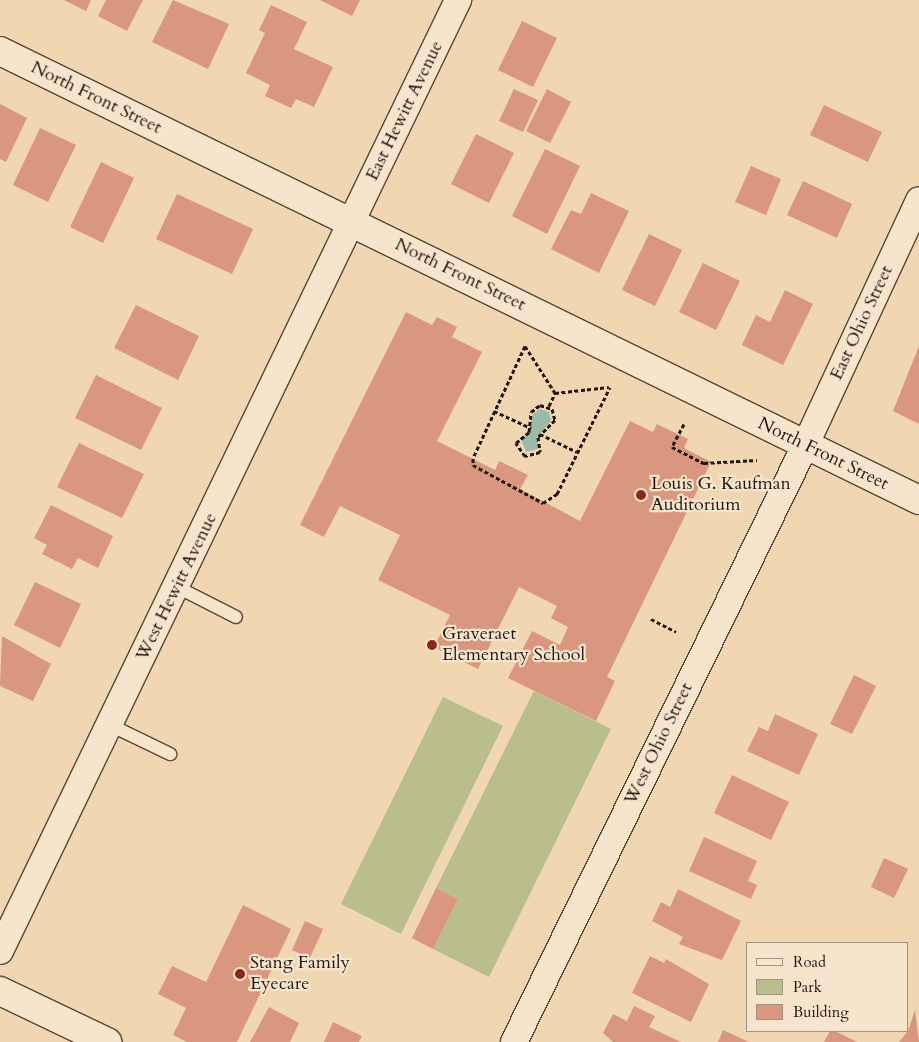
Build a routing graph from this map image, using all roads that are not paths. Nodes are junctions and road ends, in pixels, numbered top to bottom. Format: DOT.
graph roads {
  1 [pos="458,0"];
  2 [pos="0,51"];
  3 [pos="919,200"];
  4 [pos="352,222"];
  5 [pos="805,446"];
  6 [pos="919,500"];
  7 [pos="177,587"];
  8 [pos="236,617"];
  9 [pos="110,725"];
  10 [pos="170,754"];
  11 [pos="0,951"];
  12 [pos="0,991"];
  13 [pos="107,1042"];
  14 [pos="514,1042"];
  1 -- 4 [label="street, East Hewitt Avenue"];
  2 -- 4 [label="street, North Front Street"];
  3 -- 5 [label="street, East Ohio Street"];
  4 -- 5 [label="street, North Front Street"];
  4 -- 7 [label="street, West Hewitt Avenue"];
  5 -- 6 [label="street, North Front Street"];
  5 -- 14 [label="street, West Ohio Street"];
  7 -- 8 [label="lane"];
  7 -- 9 [label="street, West Hewitt Avenue"];
  9 -- 10 [label="lane"];
  9 -- 11 [label="street, West Hewitt Avenue"];
  12 -- 13 [label="street"];
}
